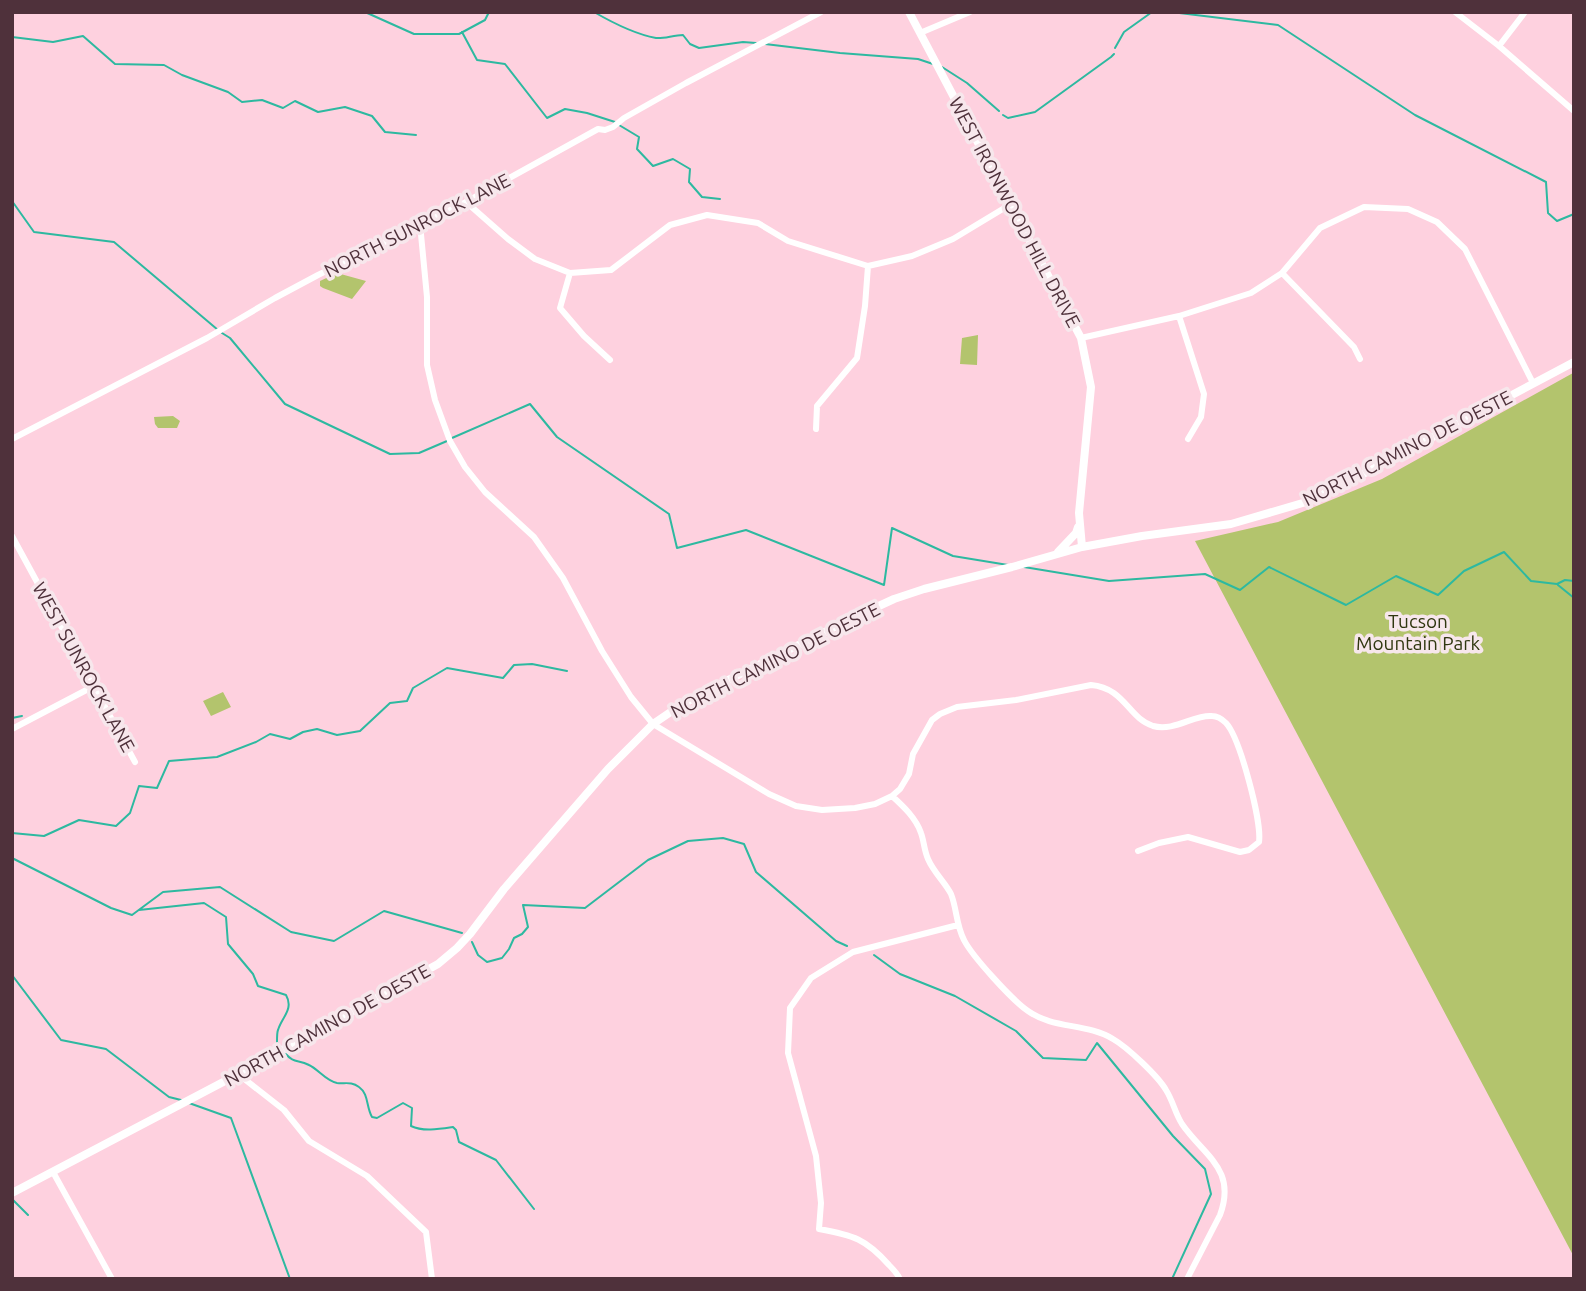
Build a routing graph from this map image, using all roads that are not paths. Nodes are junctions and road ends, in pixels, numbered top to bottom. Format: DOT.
graph roads {
  1 [pos="821,12"];
  2 [pos="909,12"];
  3 [pos="970,12"];
  4 [pos="1455,12"];
  5 [pos="1525,12"];
  6 [pos="920,33"];
  7 [pos="1499,46"];
  8 [pos="1574,111"];
  9 [pos="466,202"];
  10 [pos="1011,204"];
  11 [pos="419,224"];
  12 [pos="868,266"];
  13 [pos="570,273"];
  14 [pos="1282,273"];
  15 [pos="1179,316"];
  16 [pos="1081,338"];
  17 [pos="1360,359"];
  18 [pos="610,360"];
  19 [pos="1574,362"];
  20 [pos="1533,383"];
  21 [pos="816,429"];
  22 [pos="12,439"];
  23 [pos="1188,439"];
  24 [pos="1080,521"];
  25 [pos="12,536"];
  26 [pos="1082,547"];
  27 [pos="1055,555"];
  28 [pos="94,686"];
  29 [pos="653,724"];
  30 [pos="12,729"];
  31 [pos="135,762"];
  32 [pos="892,796"];
  33 [pos="1138,851"];
  34 [pos="958,925"];
  35 [pos="238,1074"];
  36 [pos="53,1172"];
  37 [pos="12,1193"];
  38 [pos="112,1279"];
  39 [pos="432,1279"];
  40 [pos="900,1279"];
  41 [pos="1187,1279"];
  1 -- 9 [label="street, NORTH SUNROCK LANE"];
  2 -- 6 [label="street, WEST IRONWOOD HILL DRIVE"];
  3 -- 6 [label="street"];
  4 -- 7 [label="street"];
  5 -- 7 [label="street"];
  6 -- 10 [label="street, WEST IRONWOOD HILL DRIVE"];
  7 -- 8 [label="street"];
  9 -- 11 [label="street, NORTH SUNROCK LANE"];
  9 -- 13 [label="street"];
  10 -- 12 [label="street"];
  10 -- 16 [label="street, WEST IRONWOOD HILL DRIVE"];
  11 -- 22 [label="street, NORTH SUNROCK LANE"];
  11 -- 29 [label="street"];
  12 -- 13 [label="street"];
  12 -- 21 [label="street"];
  13 -- 18 [label="street"];
  14 -- 15 [label="street"];
  14 -- 17 [label="street"];
  14 -- 20 [label="street"];
  15 -- 16 [label="street"];
  15 -- 23 [label="street"];
  16 -- 24 [label="street, WEST IRONWOOD HILL DRIVE"];
  19 -- 20 [label="street, NORTH CAMINO DE OESTE"];
  20 -- 26 [label="street, NORTH CAMINO DE OESTE"];
  24 -- 26 [label="street, WEST IRONWOOD HILL DRIVE"];
  24 -- 27 [label="street"];
  25 -- 28 [label="street, WEST SUNROCK LANE"];
  26 -- 27 [label="street, NORTH CAMINO DE OESTE"];
  27 -- 29 [label="street, NORTH CAMINO DE OESTE"];
  28 -- 30 [label="street"];
  28 -- 31 [label="street, WEST SUNROCK LANE"];
  29 -- 32 [label="street"];
  29 -- 35 [label="street, NORTH CAMINO DE OESTE"];
  32 -- 33 [label="street"];
  32 -- 34 [label="street"];
  34 -- 40 [label="street"];
  34 -- 41 [label="street"];
  35 -- 36 [label="street, NORTH CAMINO DE OESTE"];
  35 -- 39 [label="street"];
  36 -- 37 [label="street, NORTH CAMINO DE OESTE"];
  36 -- 38 [label="street"];
}
